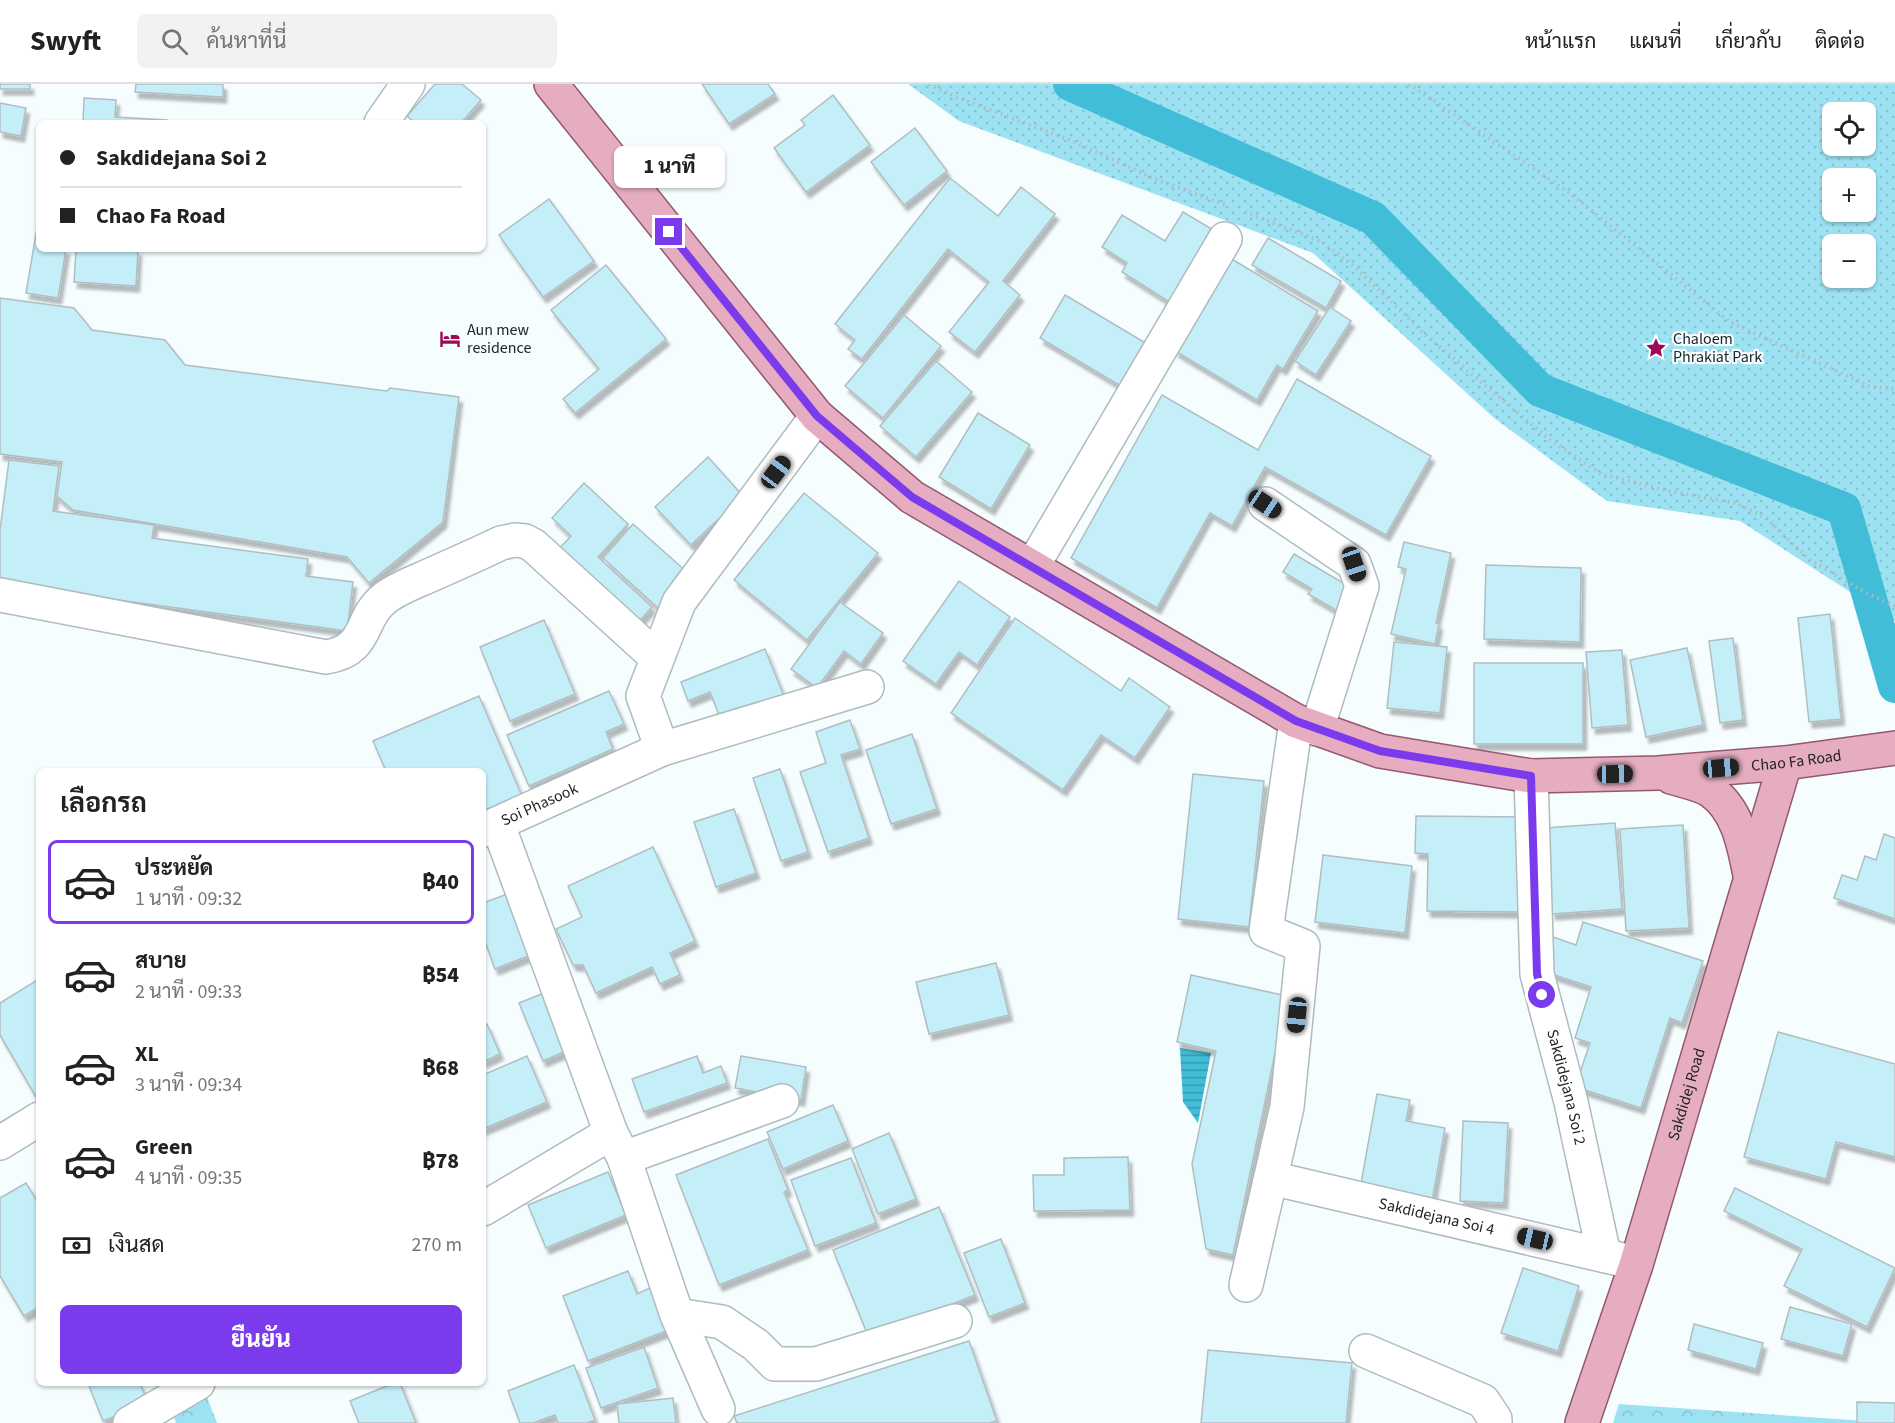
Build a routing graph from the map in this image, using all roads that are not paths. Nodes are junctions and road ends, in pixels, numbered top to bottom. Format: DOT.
graph roads {
  1 [pos="408,84"];
  2 [pos="551,84"];
  3 [pos="383,120"];
  4 [pos="1225,239"];
  5 [pos="817,416"];
  6 [pos="1265,504"];
  7 [pos="1032,567"];
  8 [pos="0,595"];
  9 [pos="656,657"];
  10 [pos="867,687"];
  11 [pos="1306,725"];
  12 [pos="662,749"];
  13 [pos="1882,750"];
  14 [pos="1785,763"];
  15 [pos="1658,773"];
  16 [pos="1531,776"];
  17 [pos="491,828"];
  18 [pos="1751,878"];
  19 [pos="782,1101"];
  20 [pos="36,1121"];
  21 [pos="0,1143"];
  22 [pos="618,1146"];
  23 [pos="1271,1178"];
  24 [pos="486,1208"];
  25 [pos="1604,1255"];
  26 [pos="1636,1264"];
  27 [pos="1246,1285"];
  28 [pos="677,1315"];
  29 [pos="955,1321"];
  30 [pos="1366,1351"];
  31 [pos="193,1386"];
  32 [pos="718,1409"];
  33 [pos="130,1423"];
  34 [pos="1496,1423"];
  35 [pos="1582,1423"];
  1 -- 3 [label="street"];
  2 -- 5 [label="main road, Chao Fa Road"];
  4 -- 7 [label="street"];
  5 -- 7 [label="main road, Chao Fa Road"];
  5 -- 9 [label="street"];
  6 -- 11 [label="street"];
  7 -- 11 [label="main road, Chao Fa Road"];
  8 -- 9 [label="street"];
  9 -- 12 [label="street"];
  10 -- 12 [label="street, Soi Phasook"];
  11 -- 16 [label="main road, Chao Fa Road"];
  11 -- 23 [label="street"];
  12 -- 17 [label="street, Soi Phasook"];
  13 -- 14 [label="main road, Chao Fa Road"];
  14 -- 15 [label="main road, Chao Fa Road"];
  14 -- 18 [label="main road, Sakdidej Road"];
  15 -- 16 [label="main road, Chao Fa Road"];
  15 -- 18 [label="main road"];
  16 -- 25 [label="street, Sakdidejana Soi 2"];
  17 -- 22 [label="street, Soi Phasook"];
  18 -- 26 [label="main road, Sakdidej Road"];
  19 -- 22 [label="street"];
  20 -- 21 [label="street"];
  22 -- 24 [label="street"];
  22 -- 28 [label="street, Soi Phasook"];
  23 -- 25 [label="street, Sakdidejana Soi 4"];
  23 -- 27 [label="street"];
  25 -- 26 [label="street, Sakdidejana Soi 4"];
  26 -- 35 [label="main road, Sakdidej Road"];
  28 -- 29 [label="street"];
  28 -- 32 [label="street, Soi Phasook"];
  30 -- 34 [label="street"];
  31 -- 33 [label="street"];
}
